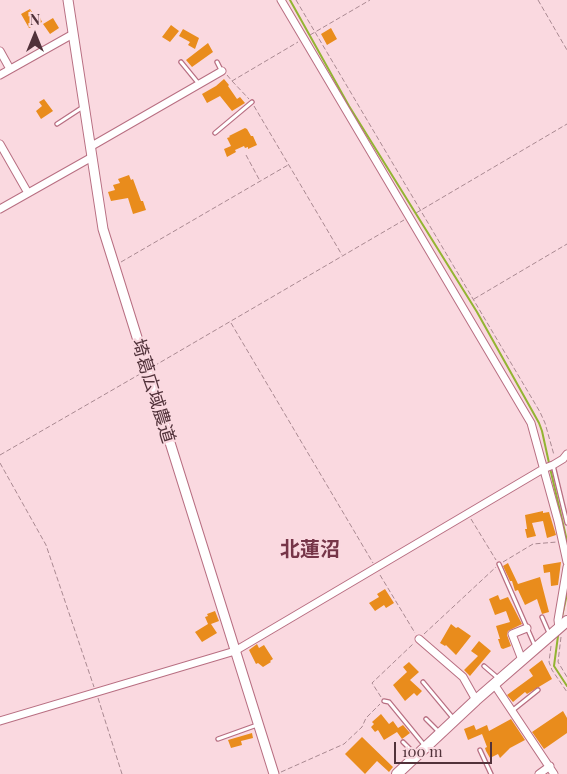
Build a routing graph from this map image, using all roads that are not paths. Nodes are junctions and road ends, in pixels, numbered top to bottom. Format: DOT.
graph roads {
  1 [pos="68,0"];
  2 [pos="281,0"];
  3 [pos="73,34"];
  4 [pos="0,51"];
  5 [pos="181,62"];
  6 [pos="216,62"];
  7 [pos="10,69"];
  8 [pos="222,70"];
  9 [pos="0,75"];
  10 [pos="199,84"];
  11 [pos="252,102"];
  12 [pos="84,107"];
  13 [pos="57,124"];
  14 [pos="215,133"];
  15 [pos="0,144"];
  16 [pos="90,147"];
  17 [pos="92,157"];
  18 [pos="28,193"];
  19 [pos="0,209"];
  20 [pos="567,454"];
  21 [pos="555,464"];
  22 [pos="543,469"];
  23 [pos="567,523"];
  24 [pos="567,562"];
  25 [pos="499,564"];
  26 [pos="567,567"];
  27 [pos="542,618"];
  28 [pos="527,628"];
  29 [pos="559,628"];
  30 [pos="419,639"];
  31 [pos="536,648"];
  32 [pos="235,651"];
  33 [pos="522,660"];
  34 [pos="484,666"];
  35 [pos="423,682"];
  36 [pos="497,682"];
  37 [pos="538,690"];
  38 [pos="476,700"];
  39 [pos="384,701"];
  40 [pos="512,711"];
  41 [pos="426,719"];
  42 [pos="455,720"];
  43 [pos="0,721"];
  44 [pos="259,725"];
  45 [pos="440,734"];
  46 [pos="218,739"];
  47 [pos="403,742"];
  48 [pos="426,747"];
  49 [pos="480,750"];
  50 [pos="417,756"];
  51 [pos="550,766"];
  52 [pos="275,774"];
  53 [pos="397,774"];
  54 [pos="491,774"];
  55 [pos="539,774"];
  56 [pos="554,774"];
  1 -- 3 [label="street, 埼葛広域農道"];
  2 -- 22 [label="street"];
  3 -- 7 [label="street"];
  3 -- 12 [label="street, 埼葛広域農道"];
  4 -- 7 [label="street"];
  5 -- 10 [label="lane"];
  6 -- 8 [label="lane"];
  7 -- 9 [label="street"];
  8 -- 10 [label="street"];
  10 -- 16 [label="street"];
  11 -- 14 [label="lane"];
  12 -- 13 [label="lane"];
  12 -- 16 [label="street, 埼葛広域農道"];
  15 -- 18 [label="street"];
  16 -- 17 [label="street, 埼葛広域農道"];
  17 -- 18 [label="street"];
  17 -- 32 [label="street, 埼葛広域農道"];
  18 -- 19 [label="street"];
  20 -- 21 [label="street"];
  21 -- 22 [label="street"];
  21 -- 23 [label="lane"];
  22 -- 24 [label="street"];
  22 -- 32 [label="street"];
  25 -- 28 [label="lane"];
  26 -- 29 [label="street"];
  27 -- 29 [label="lane"];
  28 -- 31 [label="lane"];
  28 -- 33 [label="street"];
  29 -- 31 [label="main road"];
  30 -- 38 [label="street"];
  31 -- 33 [label="main road"];
  32 -- 43 [label="street"];
  32 -- 44 [label="street, 埼葛広域農道"];
  33 -- 36 [label="main road"];
  34 -- 36 [label="lane"];
  35 -- 42 [label="lane"];
  36 -- 38 [label="main road"];
  36 -- 40 [label="street"];
  37 -- 40 [label="lane"];
  38 -- 42 [label="main road"];
  39 -- 48 [label="lane"];
  40 -- 51 [label="street"];
  41 -- 45 [label="lane"];
  42 -- 45 [label="main road"];
  44 -- 46 [label="lane"];
  44 -- 52 [label="street, 埼葛広域農道"];
  45 -- 48 [label="main road"];
  47 -- 50 [label="lane"];
  48 -- 50 [label="main road"];
  49 -- 54 [label="lane"];
  50 -- 53 [label="main road"];
  51 -- 55 [label="street"];
  51 -- 56 [label="street"];
}
